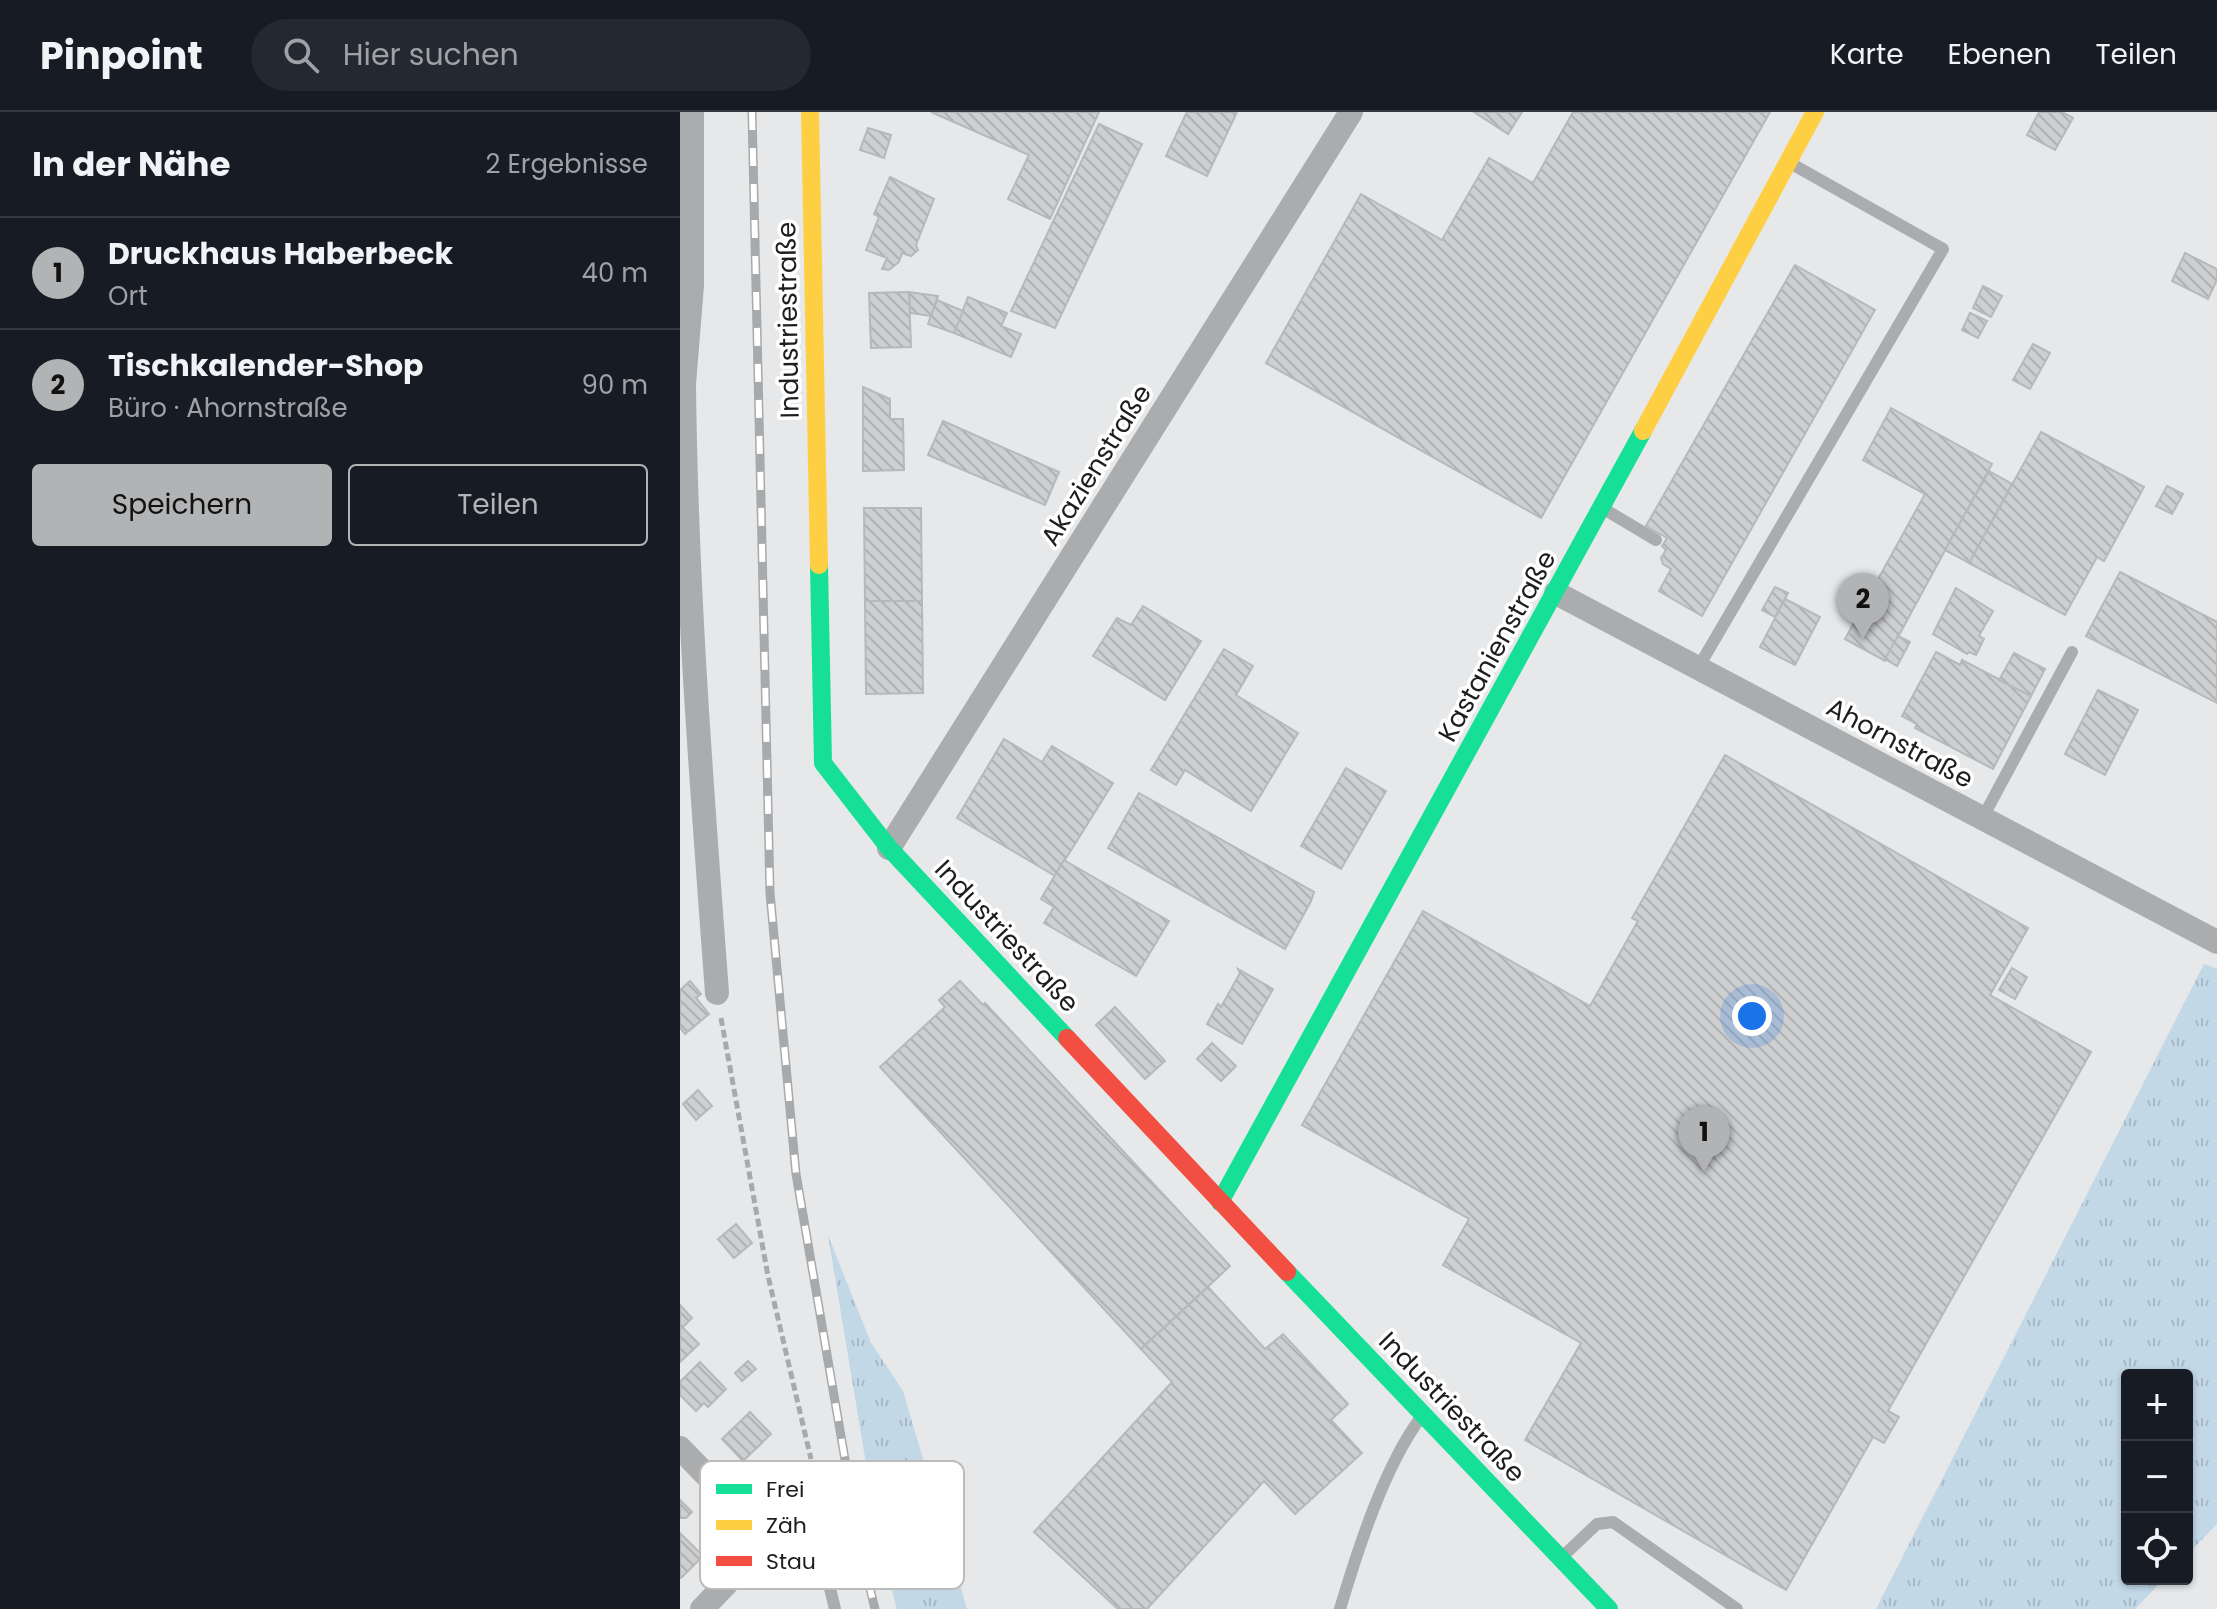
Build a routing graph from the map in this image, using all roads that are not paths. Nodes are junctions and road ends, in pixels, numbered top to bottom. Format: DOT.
graph roads {
  1 [pos="692,112"];
  2 [pos="810,112"];
  3 [pos="1351,112"];
  4 [pos="1815,112"];
  5 [pos="1787,162"];
  6 [pos="682,387"];
  7 [pos="1602,508"];
  8 [pos="1656,540"];
  9 [pos="1556,593"];
  10 [pos="2072,652"];
  11 [pos="1698,668"];
  12 [pos="1982,819"];
  13 [pos="889,848"];
  14 [pos="2215,936"];
  15 [pos="717,993"];
  16 [pos="1220,1202"];
  17 [pos="1423,1414"];
  18 [pos="680,1448"];
  19 [pos="700,1469"];
  20 [pos="1561,1558"];
  21 [pos="721,1589"];
  22 [pos="830,1589"];
  23 [pos="702,1609"];
  24 [pos="835,1609"];
  25 [pos="1340,1609"];
  26 [pos="1609,1609"];
  27 [pos="1737,1609"];
  1 -- 6 [label="street"];
  2 -- 13 [label="street, Industriestraße"];
  3 -- 13 [label="street, Akazienstraße"];
  4 -- 5 [label="street, Kastanienstraße"];
  5 -- 7 [label="street, Kastanienstraße"];
  5 -- 11 [label="lane"];
  6 -- 15 [label="street"];
  7 -- 8 [label="lane"];
  7 -- 9 [label="street, Kastanienstraße"];
  9 -- 11 [label="street, Ahornstraße"];
  9 -- 16 [label="street, Kastanienstraße"];
  10 -- 12 [label="lane"];
  11 -- 12 [label="street, Ahornstraße"];
  12 -- 14 [label="street, Ahornstraße"];
  13 -- 16 [label="street, Industriestraße"];
  16 -- 17 [label="street, Industriestraße"];
  17 -- 20 [label="street, Industriestraße"];
  17 -- 25 [label="lane"];
  18 -- 19 [label="street"];
  20 -- 26 [label="street, Industriestraße"];
  20 -- 27 [label="lane"];
  21 -- 23 [label="street"];
  22 -- 24 [label="lane"];
}
